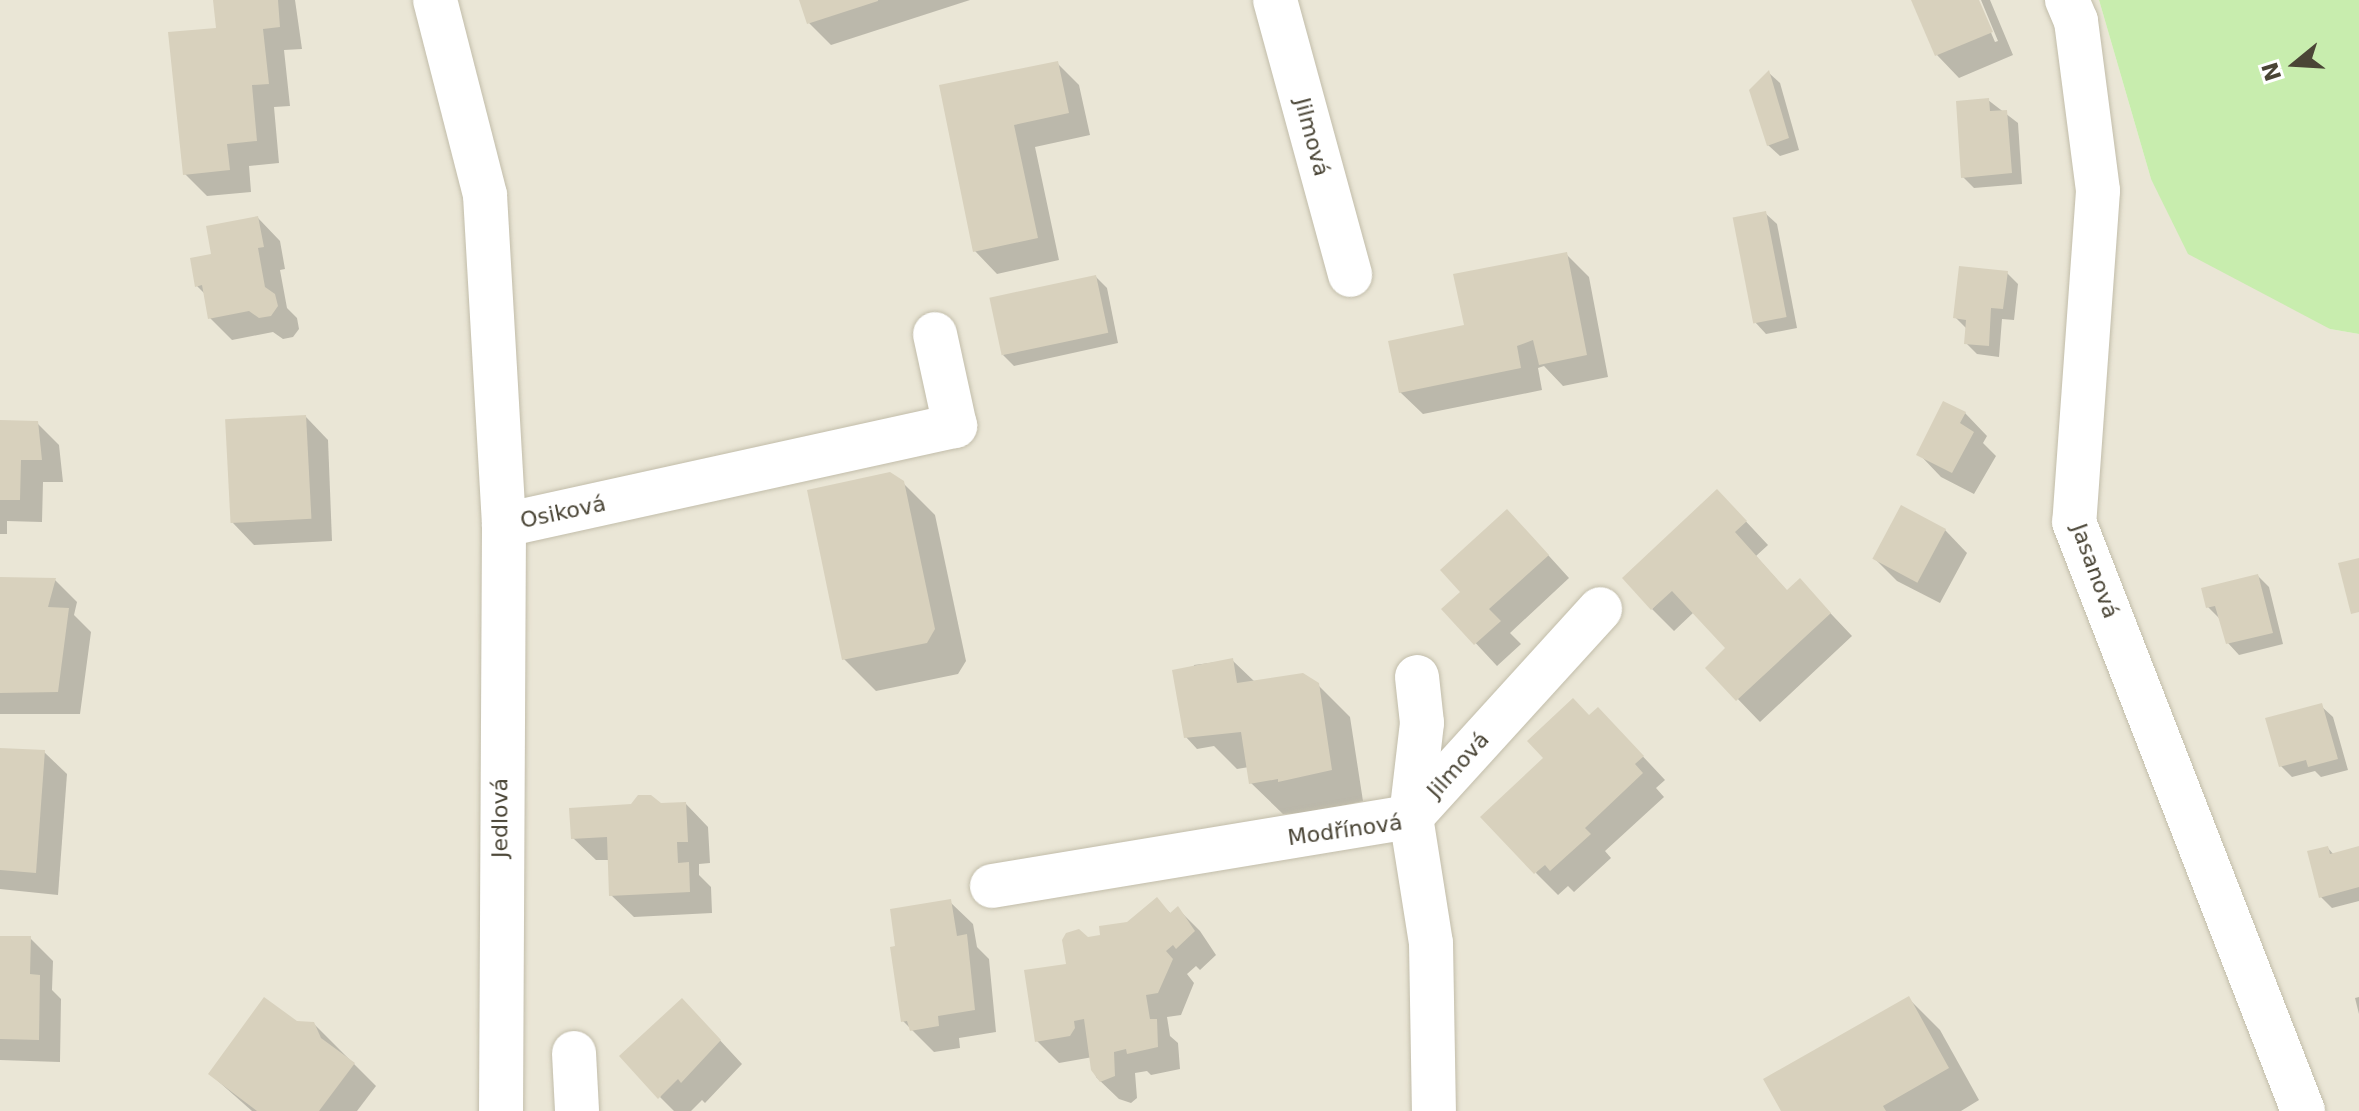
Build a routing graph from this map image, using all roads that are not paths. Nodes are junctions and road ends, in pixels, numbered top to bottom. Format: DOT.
graph roads {
  1 [pos="435,0"];
  2 [pos="1275,0"];
  3 [pos="2067,0"];
  4 [pos="1350,275"];
  5 [pos="935,334"];
  6 [pos="504,525"];
  7 [pos="1600,609"];
  8 [pos="1417,677"];
  9 [pos="1411,817"];
  10 [pos="992,886"];
  11 [pos="574,1053"];
  12 [pos="501,1111"];
  13 [pos="577,1111"];
  14 [pos="1434,1111"];
  15 [pos="2303,1111"];
  1 -- 6 [label="street, Osiková"];
  2 -- 4 [label="street, Jilmová"];
  3 -- 15 [label="street, Jasanová"];
  5 -- 6 [label="street, Osiková"];
  6 -- 12 [label="street, Jedlová"];
  7 -- 9 [label="street, Jilmová"];
  8 -- 9 [label="street, Jilmová"];
  9 -- 10 [label="street, Modřínová"];
  9 -- 14 [label="street, Modřínová"];
  11 -- 13 [label="street"];
}
